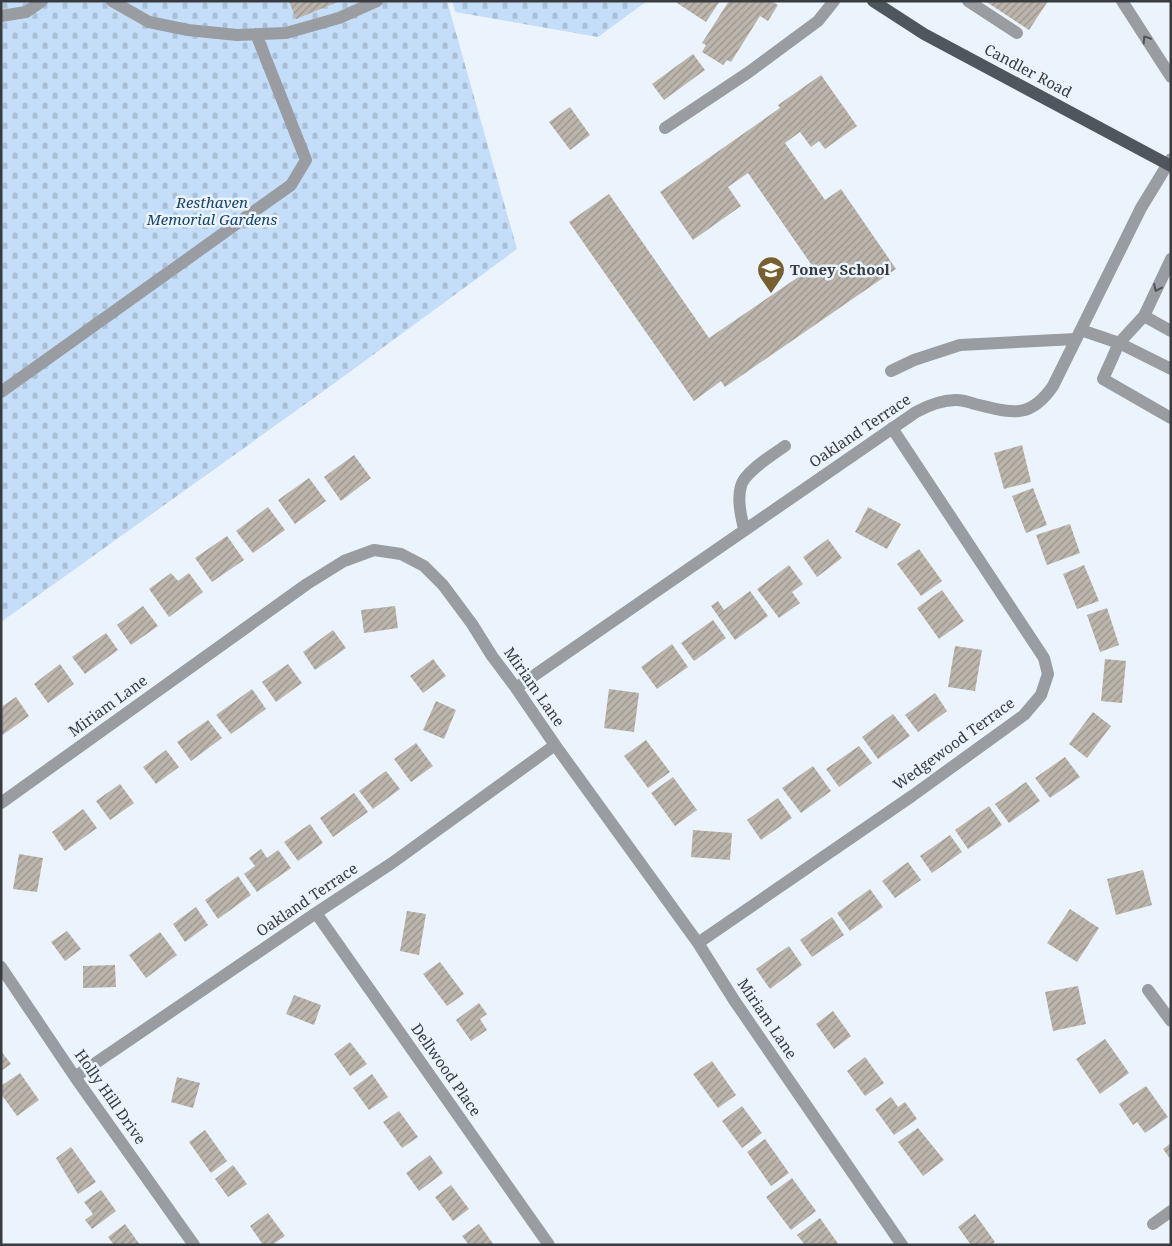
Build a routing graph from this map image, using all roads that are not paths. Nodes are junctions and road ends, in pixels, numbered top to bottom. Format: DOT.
graph roads {
  1 [pos="42,1"];
  2 [pos="112,1"];
  3 [pos="377,1"];
  4 [pos="834,1"];
  5 [pos="873,1"];
  6 [pos="968,1"];
  7 [pos="1122,1"];
  8 [pos="1,16"];
  9 [pos="1017,33"];
  10 [pos="256,34"];
  11 [pos="1171,77"];
  12 [pos="665,128"];
  13 [pos="1170,163"];
  14 [pos="1171,259"];
  15 [pos="1144,316"];
  16 [pos="1171,331"];
  17 [pos="1079,335"];
  18 [pos="1119,343"];
  19 [pos="1171,369"];
  20 [pos="891,371"];
  21 [pos="1,392"];
  22 [pos="1171,418"];
  23 [pos="892,428"];
  24 [pos="785,446"];
  25 [pos="744,529"];
  26 [pos="516,688"];
  27 [pos="555,745"];
  28 [pos="1,802"];
  29 [pos="316,913"];
  30 [pos="698,943"];
  31 [pos="1,967"];
  32 [pos="1148,990"];
  33 [pos="1171,1021"];
  34 [pos="75,1077"];
  35 [pos="1171,1211"];
  36 [pos="1153,1224"];
  37 [pos="194,1245"];
  38 [pos="549,1245"];
  39 [pos="902,1245"];
  1 -- 8 [label="street"];
  2 -- 10 [label="street"];
  3 -- 10 [label="street"];
  4 -- 12 [label="street"];
  5 -- 13 [label="main road, Candler Road"];
  6 -- 9 [label="street"];
  11 -- 7 [label="street, one-way"];
  10 -- 21 [label="street"];
  13 -- 17 [label="street, Oakland Terrace"];
  14 -- 15 [label="street, one-way"];
  15 -- 16 [label="street"];
  15 -- 18 [label="street"];
  17 -- 18 [label="street"];
  17 -- 20 [label="street"];
  17 -- 23 [label="street, Oakland Terrace"];
  18 -- 19 [label="street"];
  18 -- 22 [label="street"];
  23 -- 25 [label="street, Oakland Terrace"];
  23 -- 30 [label="street, Wedgewood Terrace"];
  24 -- 25 [label="street"];
  25 -- 26 [label="street, Oakland Terrace"];
  26 -- 27 [label="street, Miriam Lane"];
  26 -- 28 [label="street, Miriam Lane"];
  27 -- 29 [label="street, Oakland Terrace"];
  27 -- 30 [label="street, Miriam Lane"];
  29 -- 34 [label="street, Oakland Terrace"];
  29 -- 38 [label="street, Dellwood Place"];
  30 -- 39 [label="street, Miriam Lane"];
  31 -- 34 [label="street, Holly Hill Drive"];
  32 -- 33 [label="street"];
  34 -- 37 [label="street, Holly Hill Drive"];
  35 -- 36 [label="street"];
}
